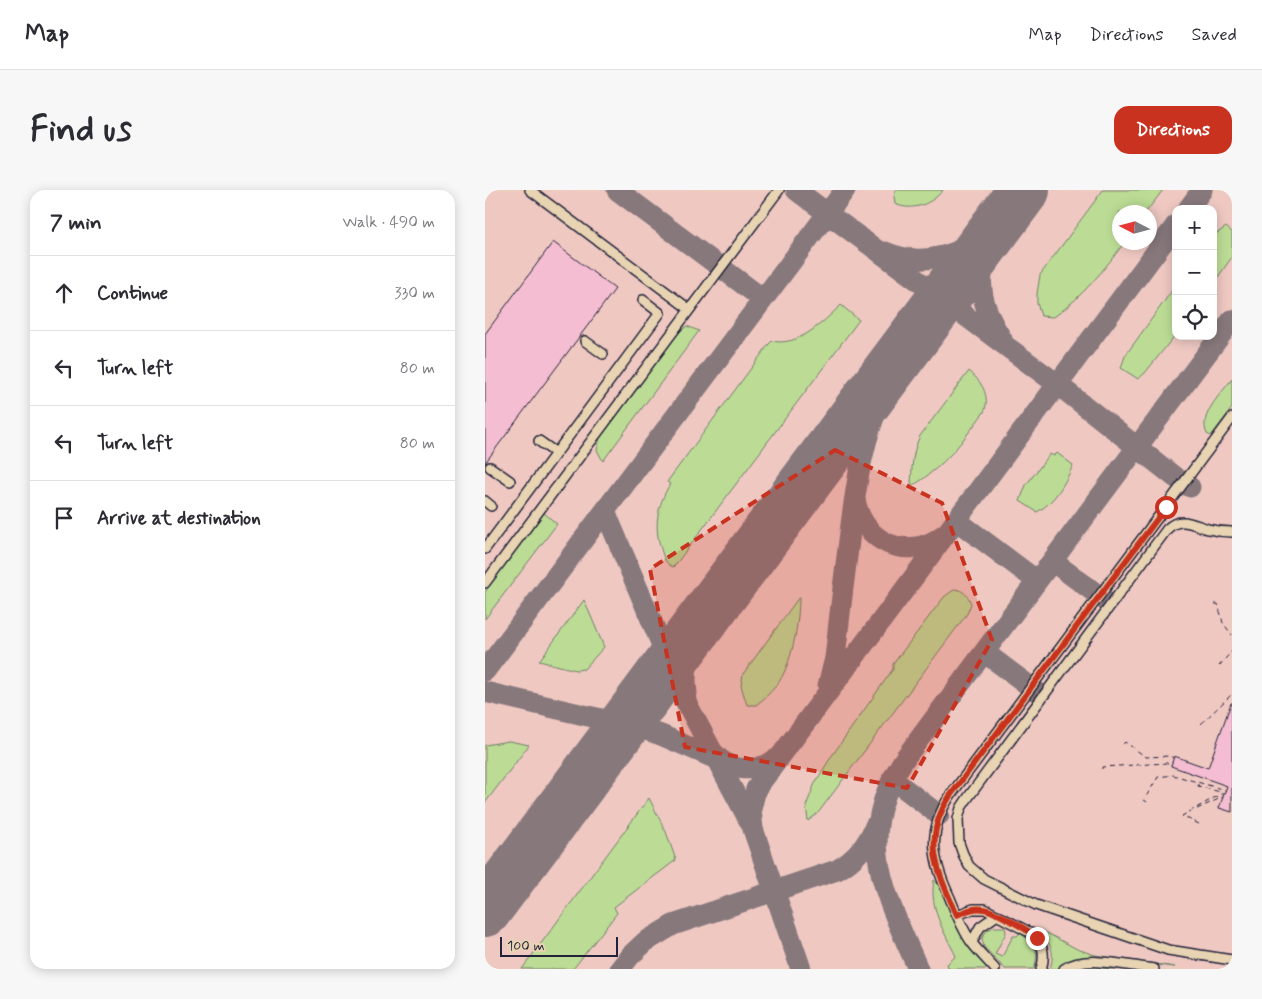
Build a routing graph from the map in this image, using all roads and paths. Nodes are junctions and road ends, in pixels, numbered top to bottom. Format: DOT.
graph roads {
  1 [pos="530,190"];
  2 [pos="779,190"];
  3 [pos="643,300"];
  4 [pos="689,309"];
  5 [pos="585,341"];
  6 [pos="603,354"];
  7 [pos="1232,418"];
  8 [pos="539,441"];
  9 [pos="557,454"];
  10 [pos="490,467"];
  11 [pos="510,481"];
  12 [pos="1232,532"];
  13 [pos="485,549"];
  14 [pos="485,583"];
  15 [pos="1215,604"];
  16 [pos="1232,635"];
  17 [pos="1232,651"];
  18 [pos="1219,666"];
  19 [pos="1232,694"];
  20 [pos="1201,724"];
  21 [pos="1123,744"];
  22 [pos="1173,758"];
  23 [pos="1171,765"];
  24 [pos="1102,769"];
  25 [pos="1147,802"];
  26 [pos="1199,824"];
  27 [pos="997,914"];
  28 [pos="957,915"];
  29 [pos="972,942"];
  30 [pos="1232,960"];
  31 [pos="995,969"];
  32 [pos="1041,969"];
  33 [pos="1063,969"];
  34 [pos="1154,969"];
  1 -- 4 [label="street"];
  2 -- 4 [label="street"];
  3 -- 9 [label="street"];
  4 -- 14 [label="street"];
  5 -- 6 [label="street"];
  7 -- 28 [label="street"];
  8 -- 9 [label="street"];
  9 -- 13 [label="street"];
  10 -- 11 [label="street"];
  12 -- 30 [label="street"];
  15 -- 16 [label="path"];
  17 -- 18 [label="path"];
  19 -- 20 [label="path"];
  21 -- 22 [label="path"];
  23 -- 24 [label="path"];
  25 -- 26 [label="path"];
  27 -- 28 [label="street"];
  27 -- 29 [label="street"];
  27 -- 32 [label="street"];
  28 -- 29 [label="street"];
  29 -- 31 [label="street"];
  33 -- 34 [label="street"];
}
